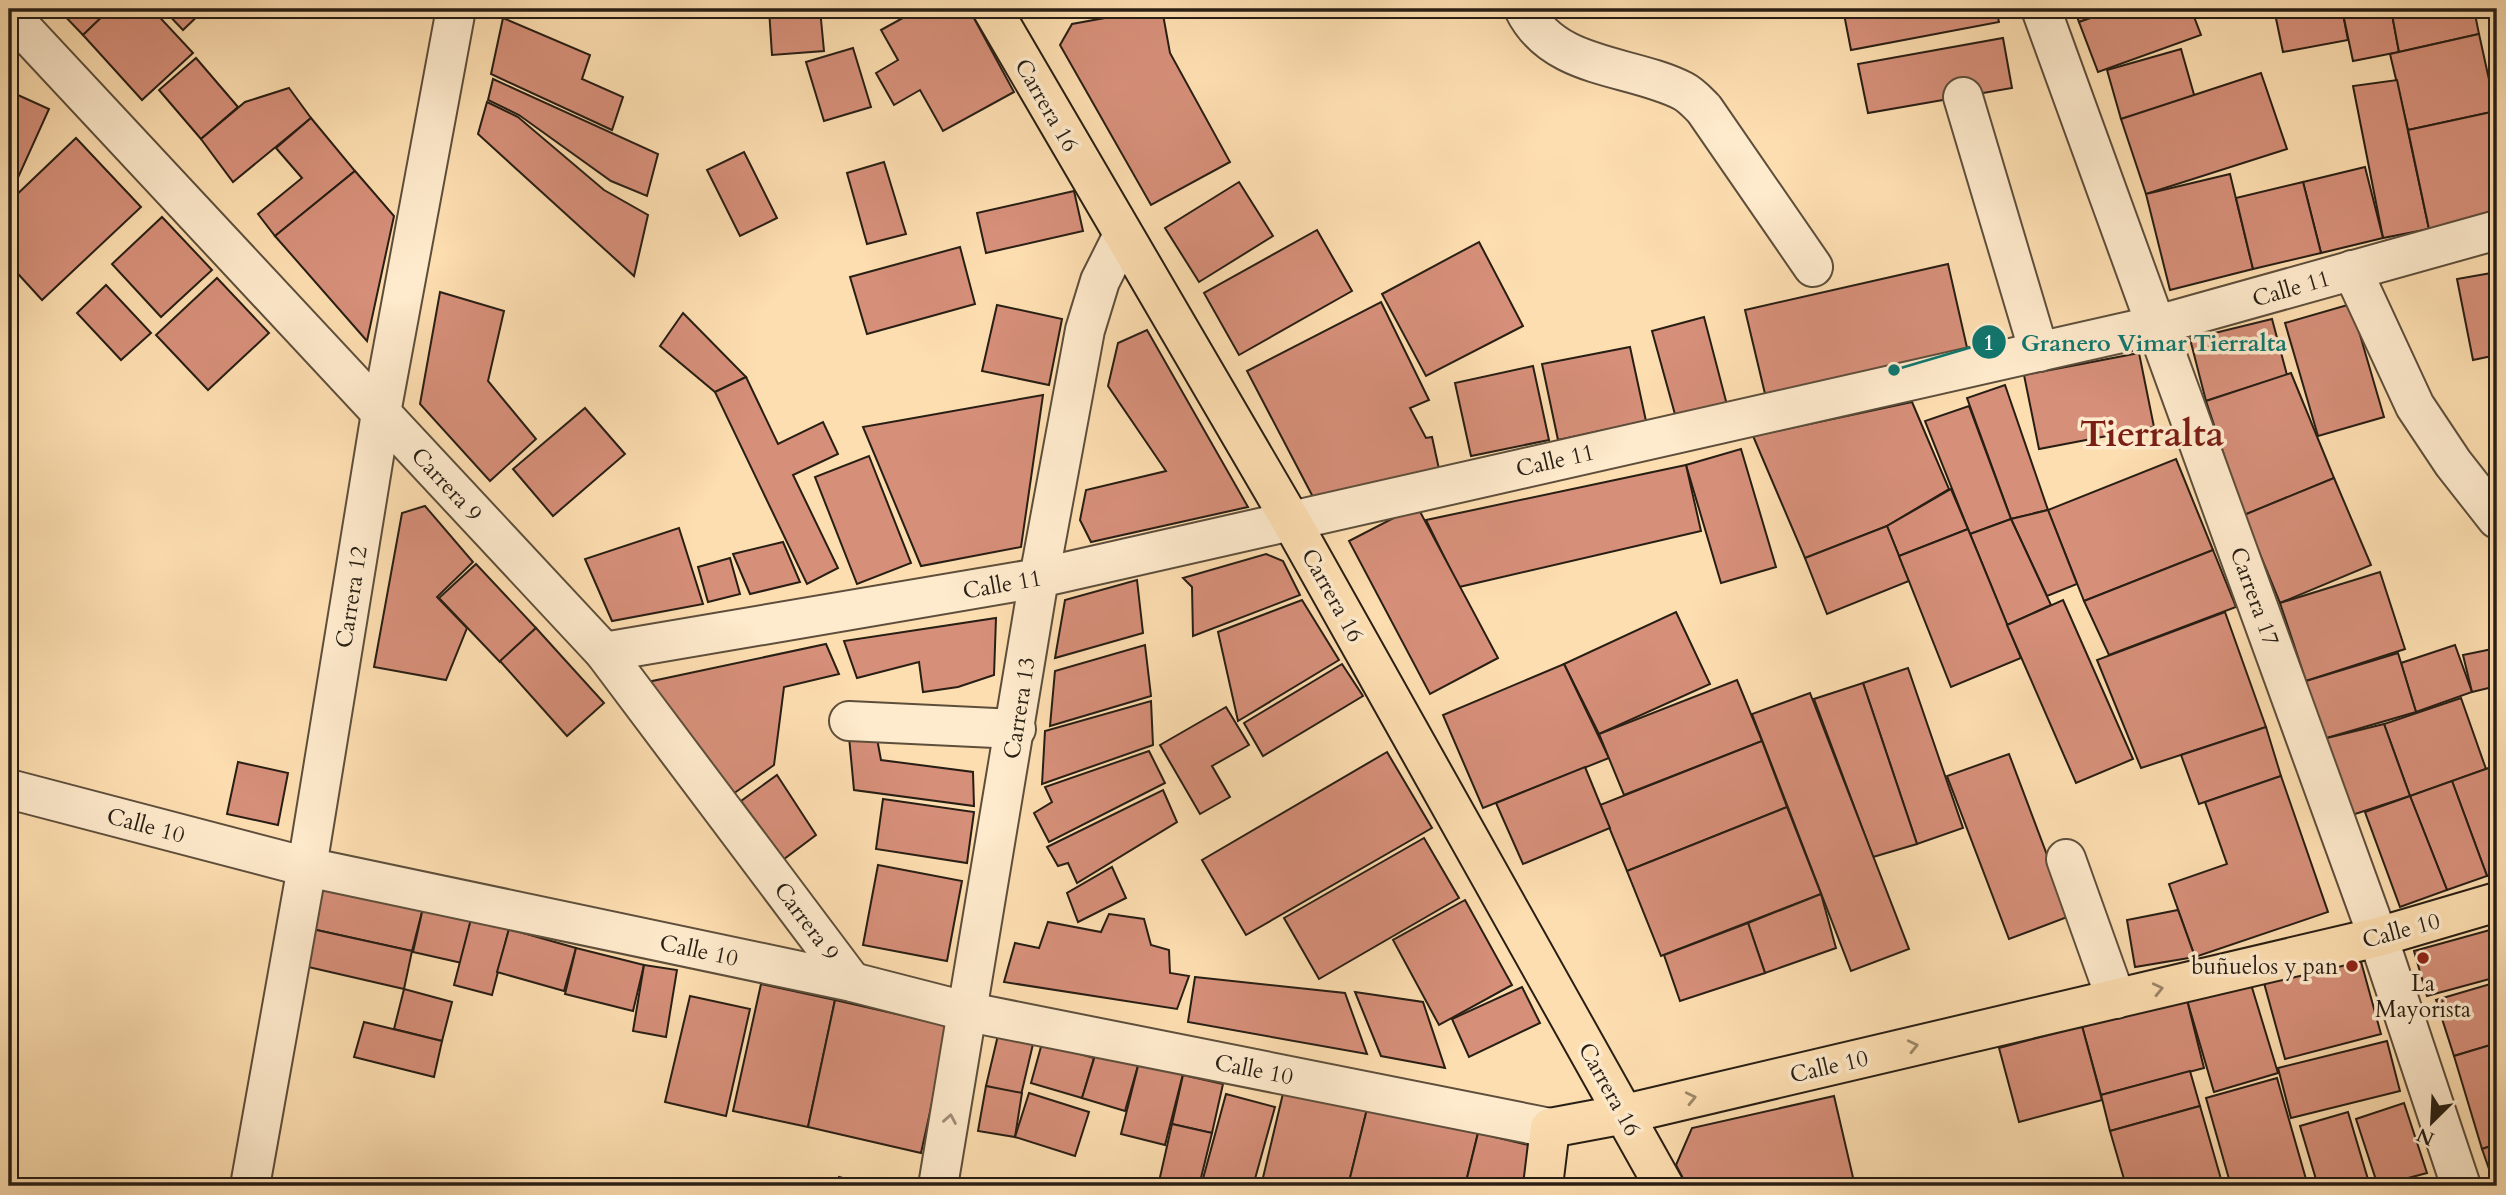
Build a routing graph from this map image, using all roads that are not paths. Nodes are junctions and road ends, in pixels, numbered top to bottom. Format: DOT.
graph roads {
  1 [pos="456,9"];
  2 [pos="992,9"];
  3 [pos="1524,9"];
  4 [pos="2041,9"];
  5 [pos="9,14"];
  6 [pos="1963,97"];
  7 [pos="2497,230"];
  8 [pos="1123,235"];
  9 [pos="1813,267"];
  10 [pos="2352,270"];
  11 [pos="2157,325"];
  12 [pos="2039,352"];
  13 [pos="381,413"];
  14 [pos="1290,519"];
  15 [pos="2497,519"];
  16 [pos="1039,578"];
  17 [pos="604,652"];
  18 [pos="849,721"];
  19 [pos="1016,729"];
  20 [pos="9,789"];
  21 [pos="2066,859"];
  22 [pos="307,867"];
  23 [pos="2497,902"];
  24 [pos="2378,937"];
  25 [pos="852,982"];
  26 [pos="2116,999"];
  27 [pos="969,1012"];
  28 [pos="1625,1114"];
  29 [pos="1550,1128"];
  30 [pos="250,1186"];
  31 [pos="938,1186"];
  32 [pos="1543,1186"];
  33 [pos="1664,1186"];
  34 [pos="2461,1186"];
  1 -- 13 [label="street, Carrera 12"];
  2 -- 8 [label="main road, Carrera 16"];
  3 -- 9 [label="street"];
  4 -- 11 [label="street, Carrera 17"];
  5 -- 13 [label="street, Carrera 9"];
  6 -- 12 [label="street"];
  7 -- 10 [label="street, Calle 11"];
  8 -- 14 [label="main road, Carrera 16"];
  8 -- 16 [label="street, Carrera 13"];
  10 -- 11 [label="street, Calle 11"];
  10 -- 15 [label="street"];
  11 -- 12 [label="street, Calle 11"];
  11 -- 24 [label="street, Carrera 17"];
  12 -- 14 [label="street, Calle 11"];
  13 -- 17 [label="street, Carrera 9"];
  13 -- 22 [label="street, Carrera 12"];
  14 -- 16 [label="street, Calle 11"];
  14 -- 28 [label="main road, Carrera 16"];
  16 -- 17 [label="street, Calle 11"];
  16 -- 19 [label="street, Carrera 13"];
  17 -- 25 [label="street, Carrera 9"];
  18 -- 19 [label="street"];
  19 -- 27 [label="street, Carrera 13"];
  20 -- 22 [label="street, Calle 10"];
  21 -- 26 [label="street"];
  22 -- 25 [label="street, Calle 10"];
  22 -- 30 [label="street, Carrera 12"];
  23 -- 24 [label="main road, Calle 10"];
  26 -- 24 [label="main road, Calle 10, one-way"];
  24 -- 34 [label="street, Carrera 17"];
  25 -- 27 [label="street, Calle 10"];
  28 -- 26 [label="main road, Calle 10, one-way"];
  27 -- 29 [label="street, Calle 10"];
  31 -- 27 [label="street, Carrera 13, one-way"];
  28 -- 29 [label="main road, Calle 10"];
  28 -- 33 [label="main road, Carrera 16"];
  29 -- 32 [label="main road"];
}
